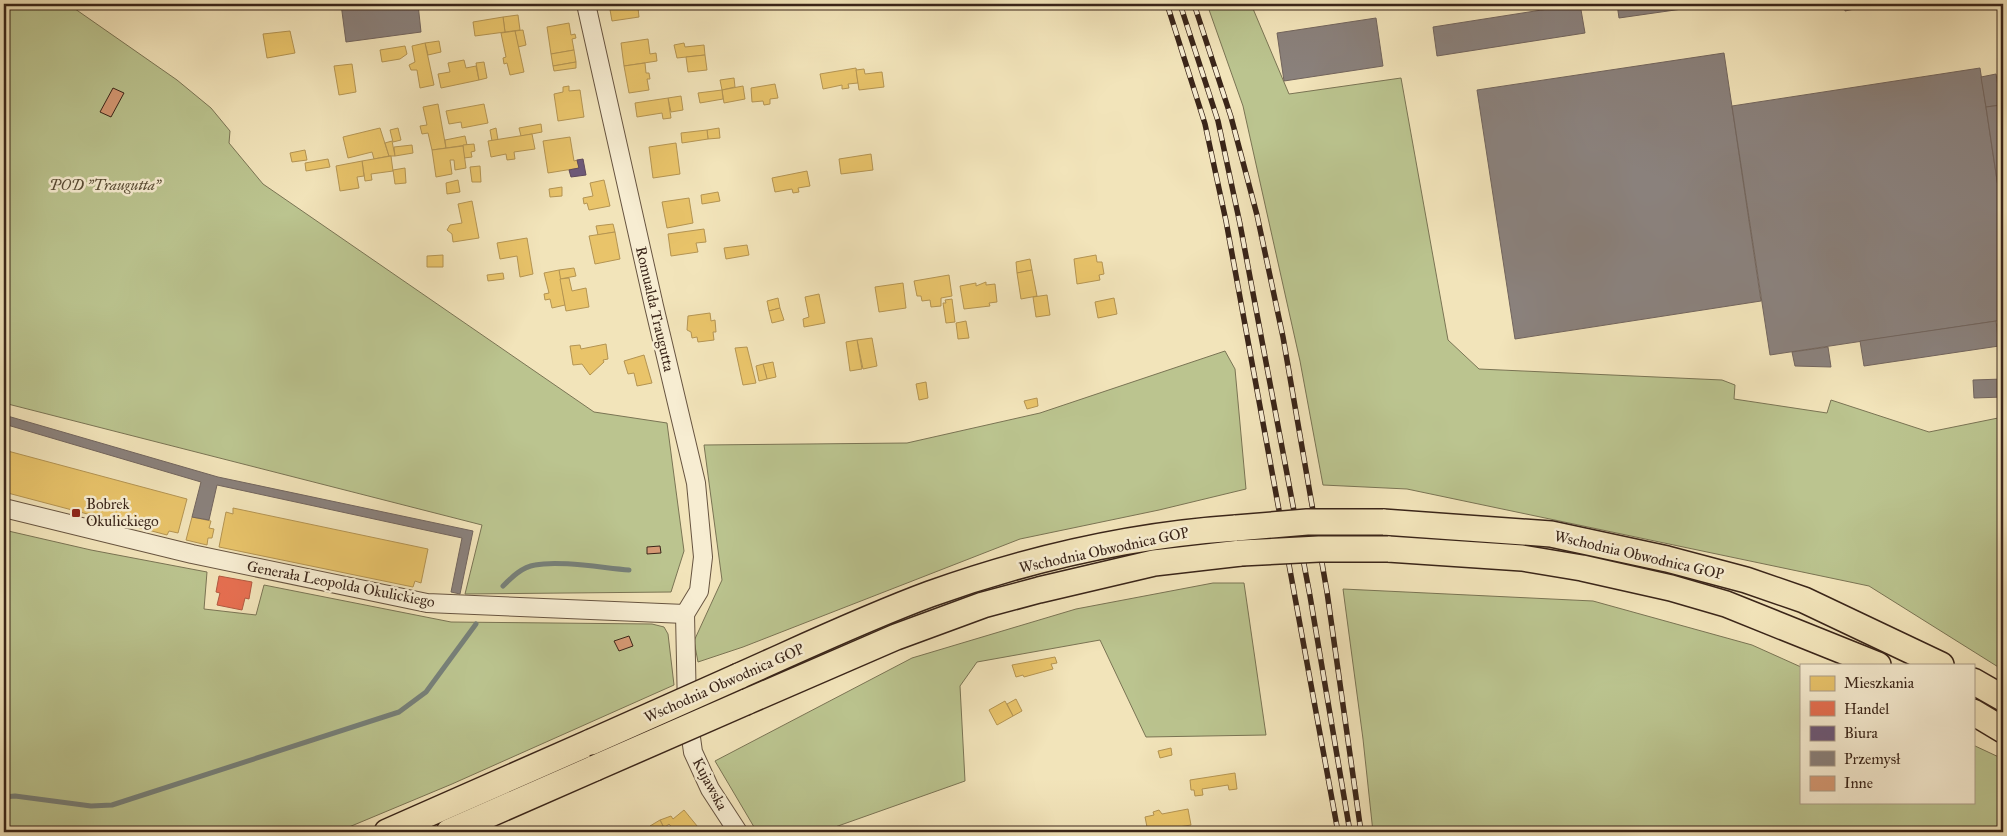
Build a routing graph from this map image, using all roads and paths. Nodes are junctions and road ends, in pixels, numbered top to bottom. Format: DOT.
graph roads {
  1 [pos="586,4"];
  2 [pos="4,508"];
  3 [pos="685,614"];
  4 [pos="1876,664"];
  5 [pos="1939,664"];
  6 [pos="1974,682"];
  7 [pos="2003,698"];
  8 [pos="1974,713"];
  9 [pos="2003,730"];
  10 [pos="387,832"];
  11 [pos="449,832"];
  12 [pos="738,832"];
  1 -- 3 [label="street, Romualda Traugutta"];
  2 -- 3 [label="street, Generała Leopolda Okulickiego"];
  3 -- 12 [label="street, Kujawska"];
  4 -- 11 [label="highway, Wschodnia Obwodnica GOP, bridge"];
  5 -- 10 [label="highway, Wschodnia Obwodnica GOP, bridge"];
  6 -- 7 [label="highway"];
  8 -- 9 [label="highway"];
}
